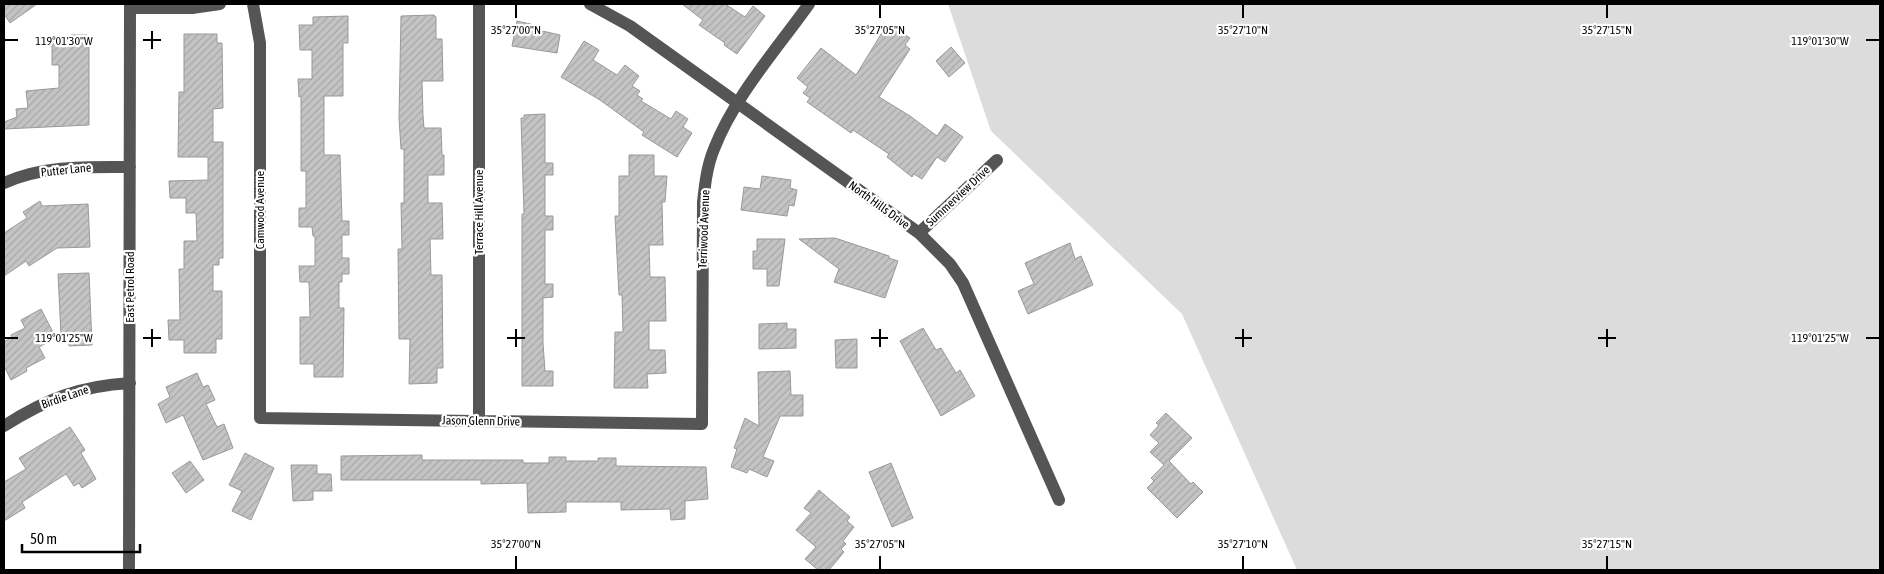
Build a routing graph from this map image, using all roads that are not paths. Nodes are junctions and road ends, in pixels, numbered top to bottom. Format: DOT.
graph roads {
  1 [pos="220,4"];
  2 [pos="253,4"];
  3 [pos="480,4"];
  4 [pos="590,4"];
  5 [pos="809,4"];
  6 [pos="130,6"];
  7 [pos="738,103"];
  8 [pos="997,160"];
  9 [pos="130,167"];
  10 [pos="4,183"];
  11 [pos="919,233"];
  12 [pos="130,383"];
  13 [pos="260,418"];
  14 [pos="480,421"];
  15 [pos="702,424"];
  16 [pos="4,426"];
  17 [pos="1058,500"];
  18 [pos="129,570"];
  1 -- 6 [label="street"];
  2 -- 13 [label="street, Camwood Avenue"];
  3 -- 14 [label="street, Terrace Hill Avenue"];
  4 -- 7 [label="street, North Hills Drive"];
  5 -- 7 [label="street, Terriwood Avenue"];
  6 -- 9 [label="street, East Petrol Road"];
  7 -- 11 [label="street, North Hills Drive"];
  7 -- 15 [label="street, Terriwood Avenue"];
  8 -- 11 [label="street, Summerview Drive"];
  9 -- 10 [label="street, Putter Lane"];
  9 -- 12 [label="street, East Petrol Road"];
  11 -- 17 [label="street, North Hills Drive"];
  12 -- 16 [label="street, Birdie Lane"];
  12 -- 18 [label="street, East Petrol Road"];
  13 -- 14 [label="street, Jason Glenn Drive"];
  14 -- 15 [label="street, Jason Glenn Drive"];
}
